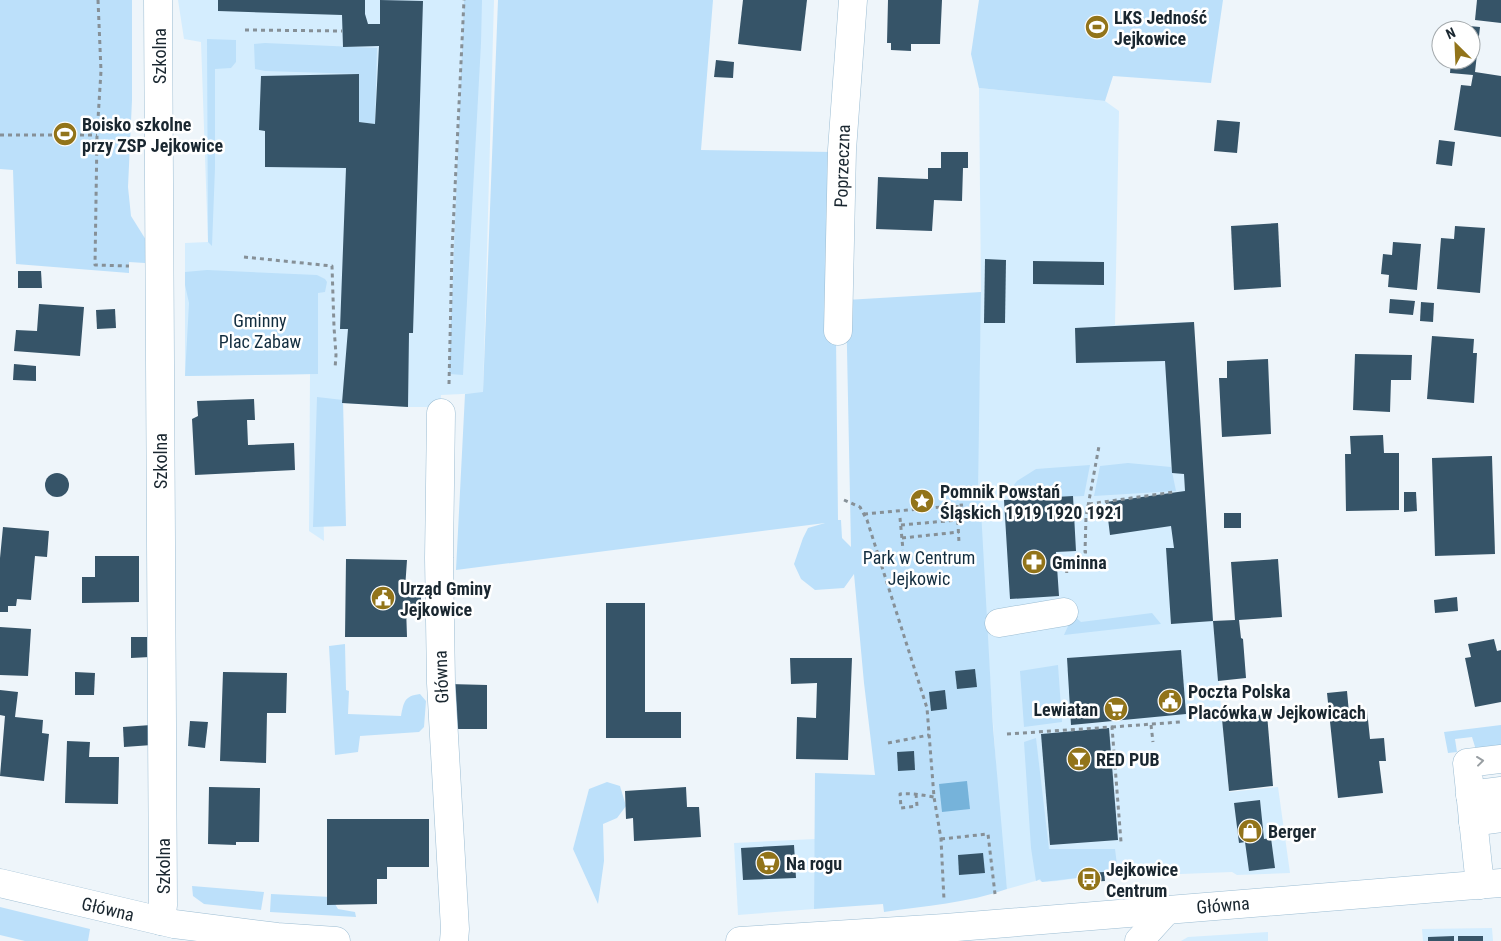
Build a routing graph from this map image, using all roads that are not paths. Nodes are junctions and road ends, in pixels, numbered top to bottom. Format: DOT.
graph roads {
  1 [pos="158,0"];
  2 [pos="853,0"];
  3 [pos="838,331"];
  4 [pos="445,400"];
  5 [pos="1064,612"];
  6 [pos="999,623"];
  7 [pos="1501,759"];
  8 [pos="1501,791"];
  9 [pos="1470,795"];
  10 [pos="1501,818"];
  11 [pos="1473,822"];
  12 [pos="0,883"];
  13 [pos="1491,884"];
  14 [pos="1167,910"];
  15 [pos="161,922"];
  16 [pos="945,924"];
  17 [pos="336,941"];
  18 [pos="454,941"];
  19 [pos="740,941"];
  20 [pos="1139,941"];
  1 -- 15 [label="street, Szkolna"];
  2 -- 3 [label="street, Poprzeczna"];
  4 -- 18 [label="street, Główna"];
  5 -- 6 [label="street"];
  9 -- 7 [label="street, one-way"];
  8 -- 9 [label="street"];
  9 -- 11 [label="street"];
  10 -- 11 [label="street"];
  11 -- 13 [label="street"];
  12 -- 15 [label="street, Główna"];
  13 -- 14 [label="street, Główna"];
  14 -- 16 [label="street, Główna"];
  14 -- 20 [label="street"];
  15 -- 17 [label="street, Główna"];
  16 -- 19 [label="street, Główna"];
}
